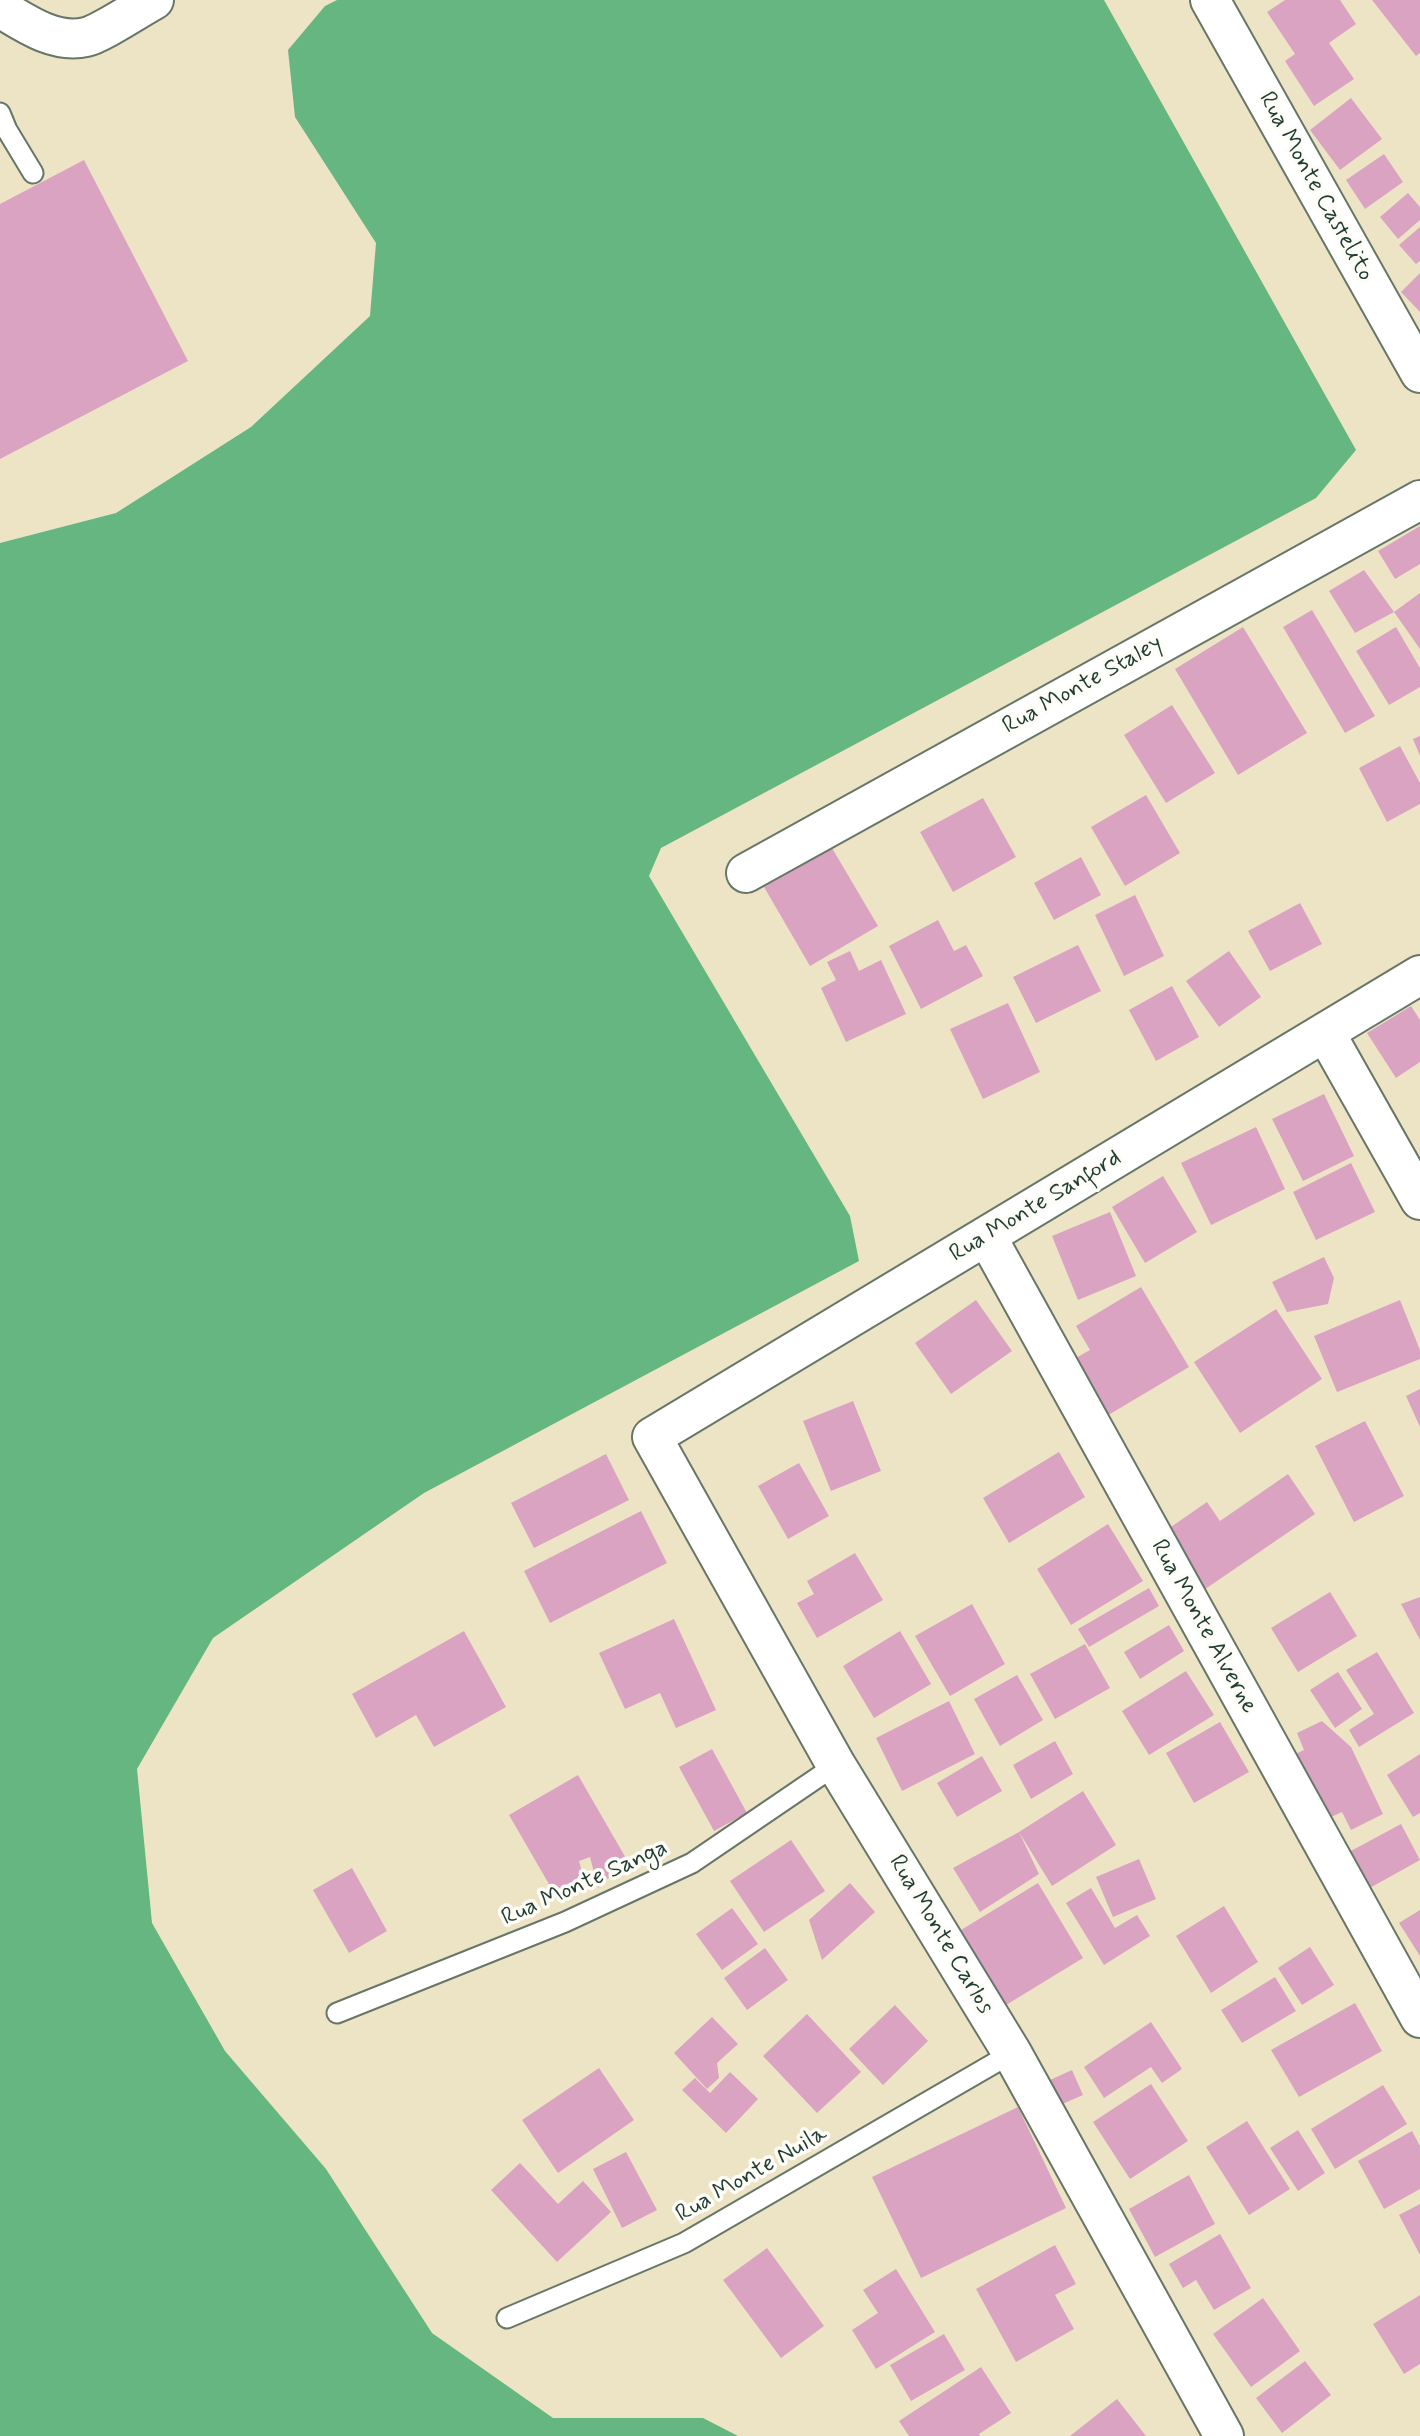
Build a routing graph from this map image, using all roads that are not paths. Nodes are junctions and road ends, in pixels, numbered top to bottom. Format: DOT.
graph roads {
  1 [pos="154,0"];
  2 [pos="1210,0"];
  3 [pos="0,8"];
  4 [pos="0,113"];
  5 [pos="33,173"];
  6 [pos="1420,373"];
  7 [pos="1420,500"];
  8 [pos="746,873"];
  9 [pos="1420,975"];
  10 [pos="1325,1032"];
  11 [pos="1420,1200"];
  12 [pos="987,1237"];
  13 [pos="652,1437"];
  14 [pos="836,1765"];
  15 [pos="337,2013"];
  16 [pos="1420,2018"];
  17 [pos="1012,2053"];
  18 [pos="507,2318"];
  19 [pos="1224,2436"];
  1 -- 3 [label="street"];
  2 -- 6 [label="street, Rua Monte Castelito"];
  4 -- 5 [label="lane"];
  7 -- 8 [label="street, Rua Monte Staley"];
  9 -- 10 [label="street, Rua Monte Sanford"];
  10 -- 11 [label="street"];
  10 -- 12 [label="street, Rua Monte Sanford"];
  12 -- 13 [label="street, Rua Monte Sanford"];
  12 -- 16 [label="street, Rua Monte Alverne"];
  13 -- 14 [label="street, Rua Monte Carlos"];
  14 -- 15 [label="lane, Rua Monte Sanga"];
  14 -- 17 [label="street, Rua Monte Carlos"];
  17 -- 18 [label="lane, Rua Monte Nuila"];
  17 -- 19 [label="street, Rua Monte Carlos"];
}
